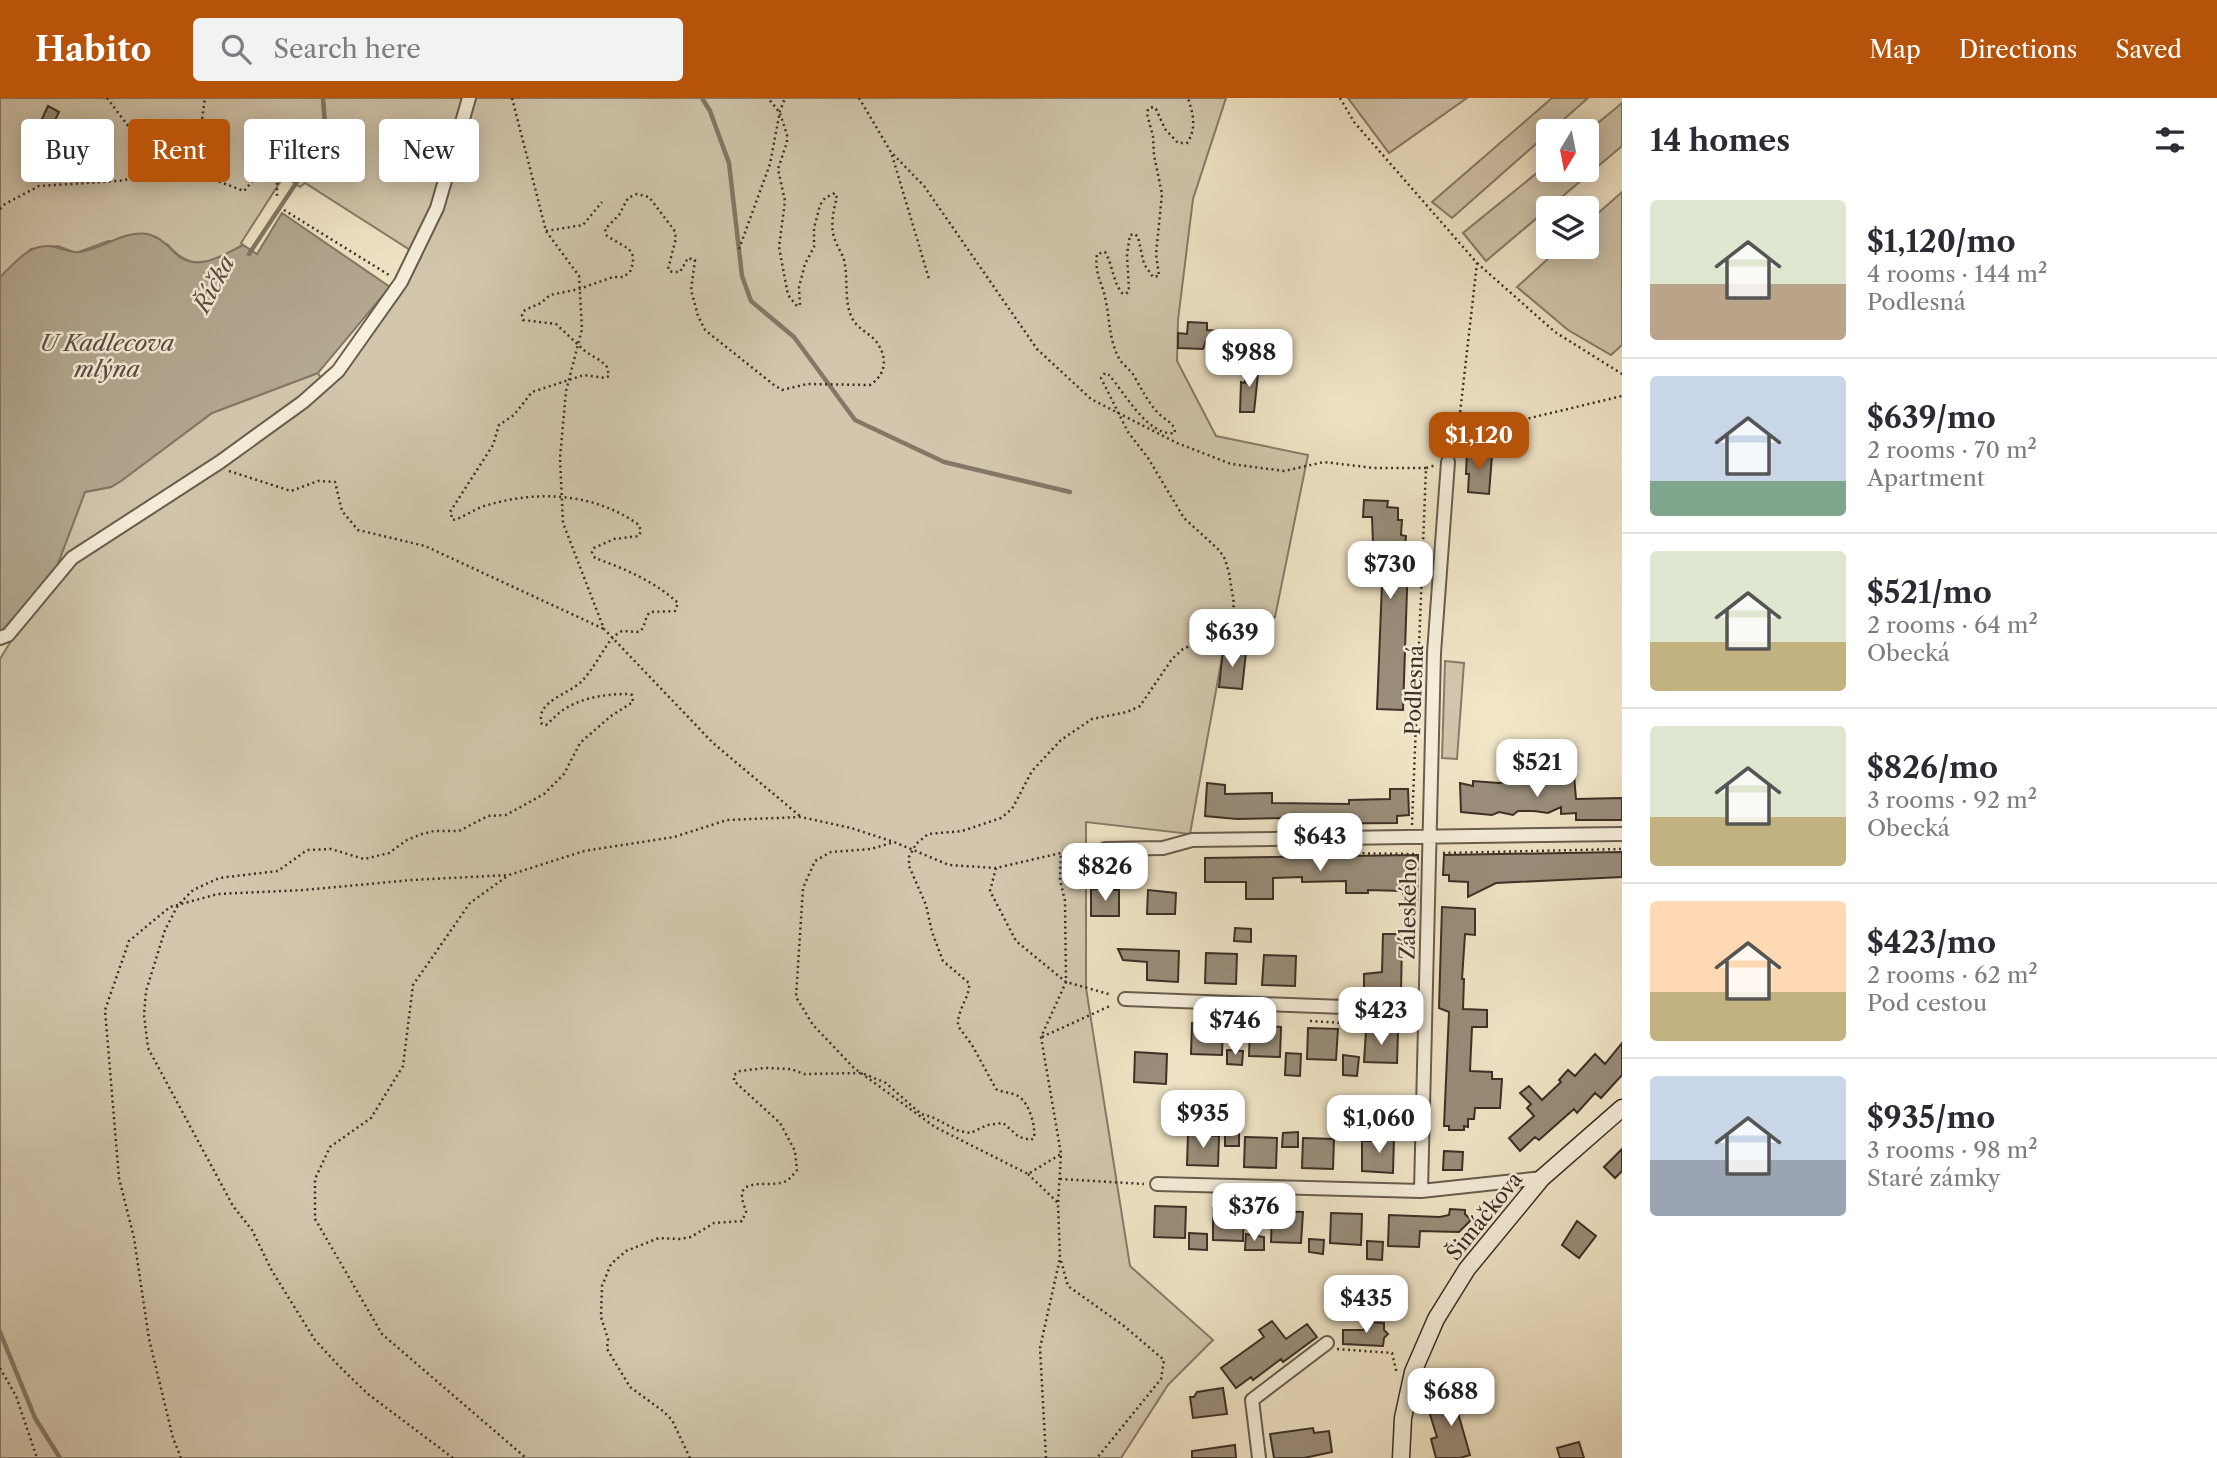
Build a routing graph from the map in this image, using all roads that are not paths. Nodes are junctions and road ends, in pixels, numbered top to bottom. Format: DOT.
graph roads {
  1 [pos="469,98"];
  2 [pos="1448,462"];
  3 [pos="0,638"];
  4 [pos="1622,834"];
  5 [pos="1429,837"];
  6 [pos="1105,849"];
  7 [pos="1125,999"];
  8 [pos="1425,1010"];
  9 [pos="1622,1108"];
  10 [pos="1542,1178"];
  11 [pos="1157,1184"];
  12 [pos="1422,1191"];
  13 [pos="1327,1343"];
  14 [pos="1259,1458"];
  15 [pos="1401,1458"];
  1 -- 3 [label="street"];
  2 -- 5 [label="street, Podlesná"];
  4 -- 5 [label="street"];
  5 -- 6 [label="street"];
  5 -- 8 [label="street, Záleského"];
  7 -- 8 [label="street"];
  8 -- 12 [label="street, Záleského"];
  9 -- 10 [label="street, Šimáčkova"];
  10 -- 12 [label="street"];
  10 -- 15 [label="street, Šimáčkova"];
  11 -- 12 [label="street"];
  13 -- 14 [label="street"];
}
